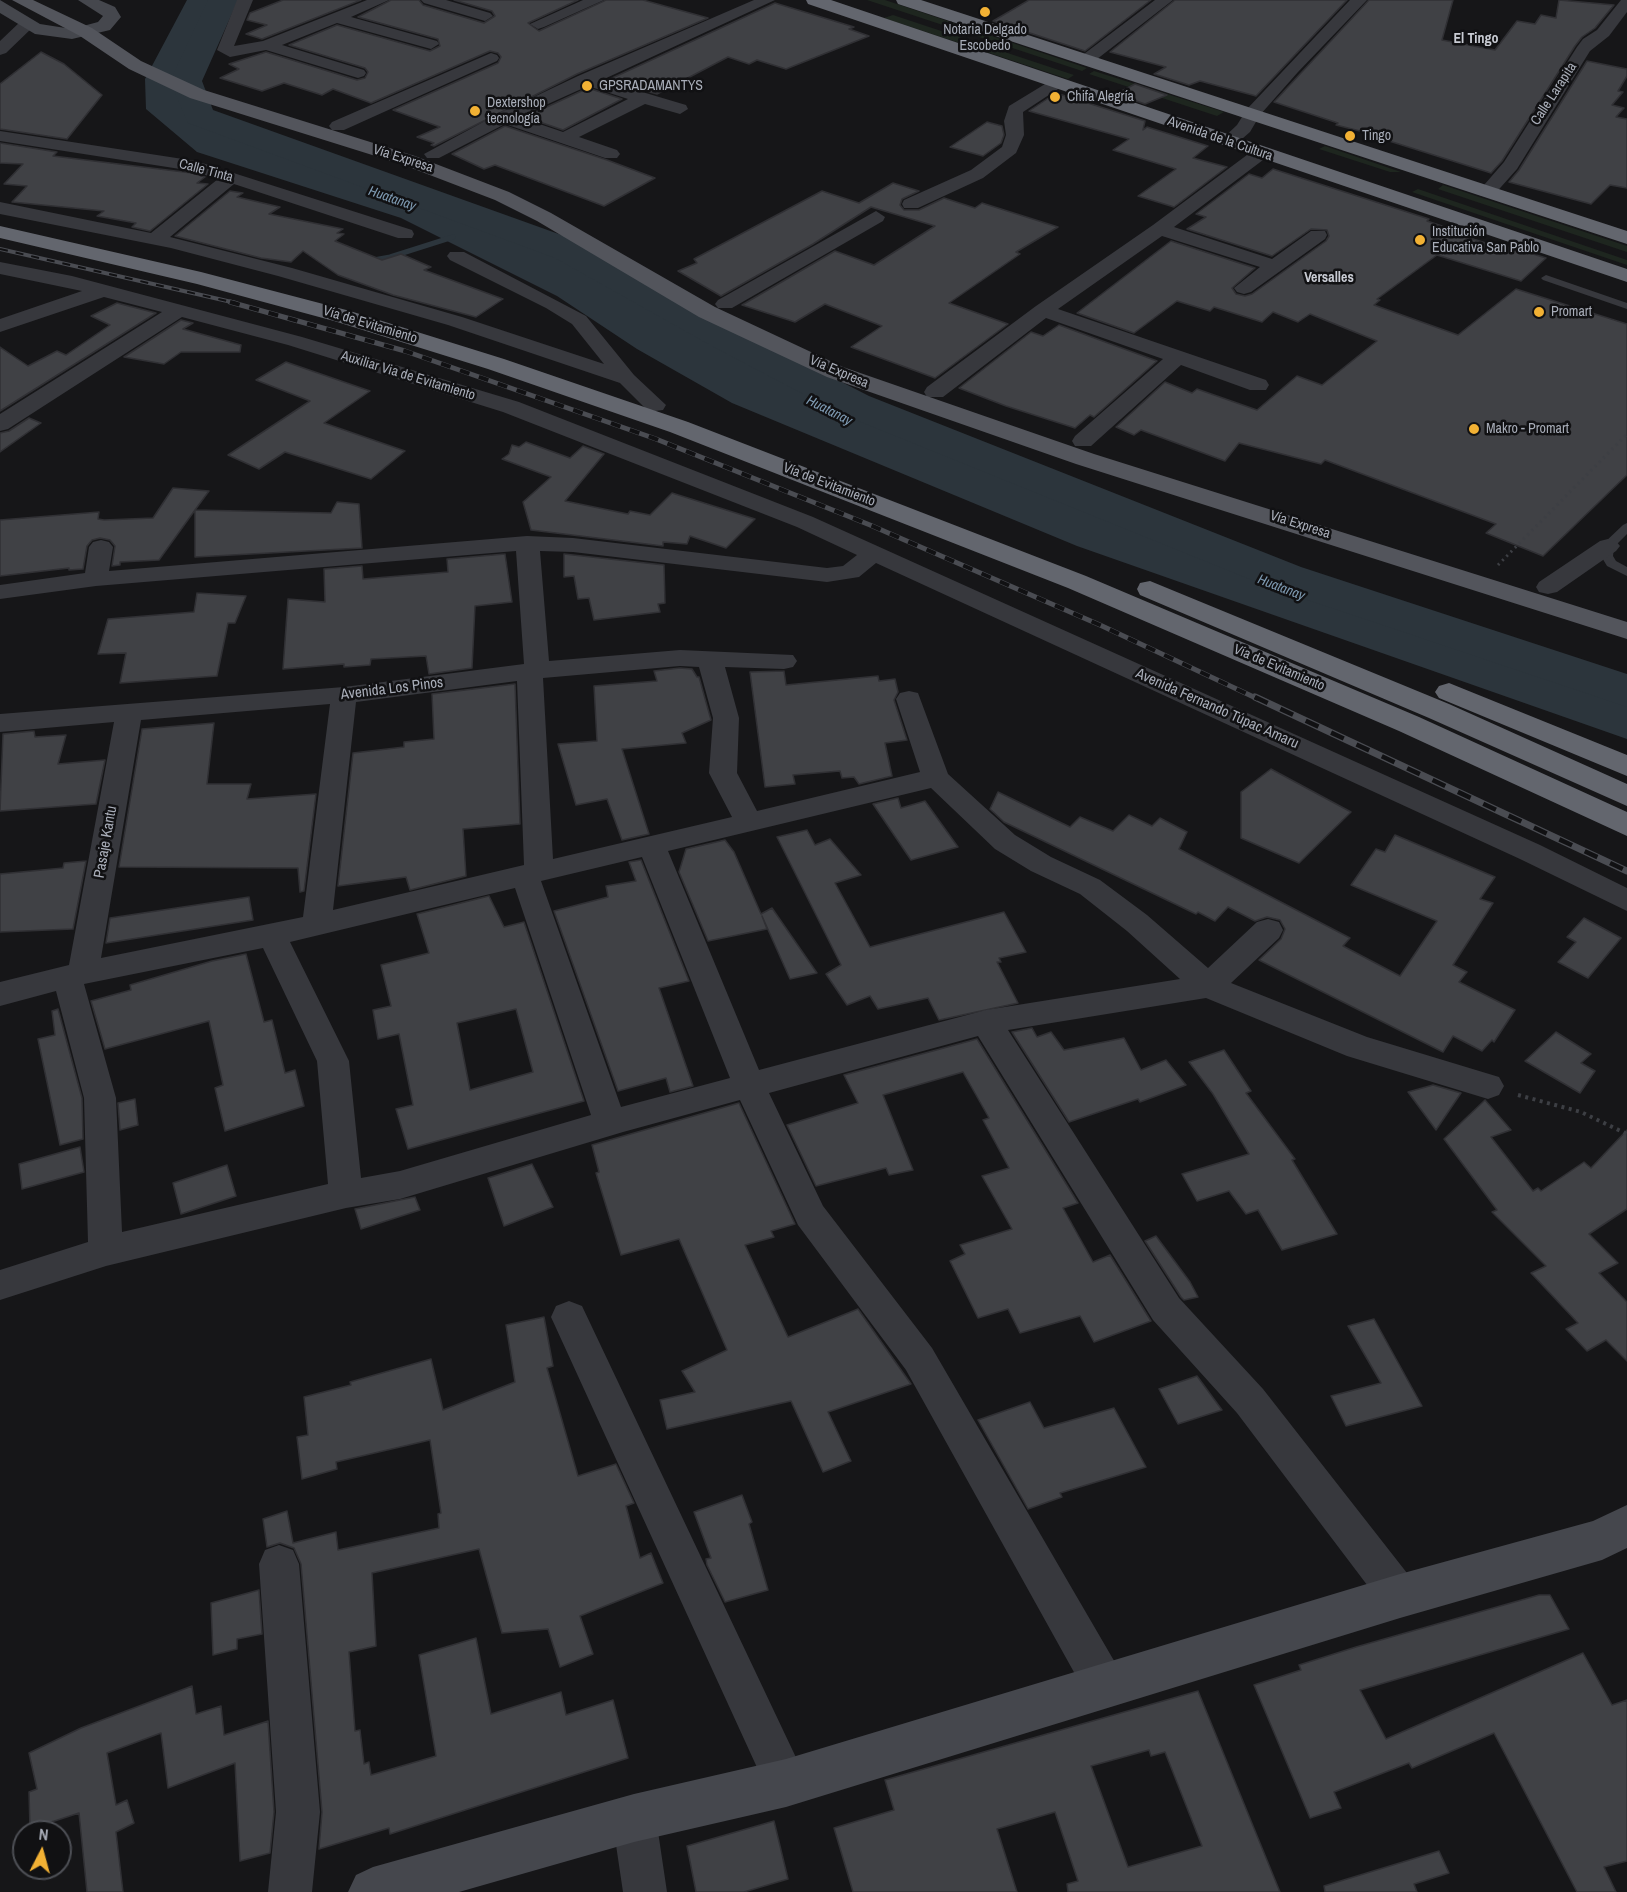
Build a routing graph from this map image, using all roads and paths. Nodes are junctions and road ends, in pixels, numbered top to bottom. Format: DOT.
graph roads {
  1 [pos="20,0"];
  2 [pos="50,0"];
  3 [pos="86,0"];
  4 [pos="245,0"];
  5 [pos="429,0"];
  6 [pos="596,0"];
  7 [pos="767,0"];
  8 [pos="814,0"];
  9 [pos="904,0"];
  10 [pos="1165,0"];
  11 [pos="1359,0"];
  12 [pos="374,1"];
  13 [pos="1627,2"];
  14 [pos="0,5"];
  15 [pos="485,16"];
  16 [pos="336,18"];
  17 [pos="27,24"];
  18 [pos="538,24"];
  19 [pos="104,26"];
  20 [pos="86,32"];
  21 [pos="431,44"];
  22 [pos="267,45"];
  23 [pos="0,50"];
  24 [pos="491,57"];
  25 [pos="142,60"];
  26 [pos="1086,60"];
  27 [pos="358,73"];
  28 [pos="584,80"];
  29 [pos="1055,83"];
  30 [pos="194,85"];
  31 [pos="643,98"];
  32 [pos="680,109"];
  33 [pos="1252,113"];
  34 [pos="504,118"];
  35 [pos="338,126"];
  36 [pos="0,136"];
  37 [pos="562,139"];
  38 [pos="1229,141"];
  39 [pos="1261,153"];
  40 [pos="433,154"];
  41 [pos="611,154"];
  42 [pos="231,178"];
  43 [pos="1487,192"];
  44 [pos="911,204"];
  45 [pos="0,208"];
  46 [pos="876,217"];
  47 [pos="0,220"];
  48 [pos="1160,229"];
  49 [pos="0,232"];
  50 [pos="405,234"];
  51 [pos="1318,235"];
  52 [pos="1627,238"];
  53 [pos="154,240"];
  54 [pos="457,256"];
  55 [pos="1275,266"];
  56 [pos="0,268"];
  57 [pos="1627,276"];
  58 [pos="1546,278"];
  59 [pos="0,282"];
  60 [pos="72,282"];
  61 [pos="1244,288"];
  62 [pos="101,291"];
  63 [pos="725,304"];
  64 [pos="1627,306"];
  65 [pos="1043,310"];
  66 [pos="176,312"];
  67 [pos="0,326"];
  68 [pos="446,326"];
  69 [pos="1179,356"];
  70 [pos="627,379"];
  71 [pos="1258,384"];
  72 [pos="935,392"];
  73 [pos="656,405"];
  74 [pos="0,424"];
  75 [pos="1627,434"];
  76 [pos="1083,441"];
  77 [pos="805,522"];
  78 [pos="1626,528"];
  79 [pos="527,543"];
  80 [pos="1608,546"];
  81 [pos="100,547"];
  82 [pos="873,554"];
  83 [pos="1493,570"];
  84 [pos="1627,572"];
  85 [pos="96,579"];
  86 [pos="1548,587"];
  87 [pos="0,592"];
  88 [pos="1627,614"];
  89 [pos="1227,620"];
  90 [pos="1627,631"];
  91 [pos="710,658"];
  92 [pos="784,661"];
  93 [pos="533,671"];
  94 [pos="344,695"];
  95 [pos="909,699"];
  96 [pos="129,711"];
  97 [pos="0,723"];
  98 [pos="1627,766"];
  99 [pos="936,778"];
  100 [pos="1627,796"];
  101 [pos="748,822"];
  102 [pos="1627,825"];
  103 [pos="652,846"];
  104 [pos="532,874"];
  105 [pos="1627,901"];
  106 [pos="317,922"];
  107 [pos="1268,930"];
  108 [pos="272,935"];
  109 [pos="75,975"];
  110 [pos="1208,986"];
  111 [pos="0,994"];
  112 [pos="986,1022"];
  113 [pos="1488,1086"];
  114 [pos="750,1087"];
  115 [pos="610,1123"];
  116 [pos="1627,1134"];
  117 [pos="346,1194"];
  118 [pos="106,1251"];
  119 [pos="0,1285"];
  120 [pos="569,1317"];
  121 [pos="1624,1532"];
  122 [pos="279,1564"];
  123 [pos="1400,1596"];
  124 [pos="1105,1686"];
  125 [pos="786,1783"];
  126 [pos="634,1818"];
  127 [pos="290,1892"];
  128 [pos="373,1892"];
  129 [pos="645,1892"];
  1 -- 20 [label="main road, Vía Expresa"];
  2 -- 19 [label="main road, Vía Expresa"];
  3 -- 19 [label="street"];
  4 -- 22 [label="street"];
  5 -- 15 [label="street"];
  6 -- 18 [label="street"];
  7 -- 28 [label="street"];
  8 -- 29 [label="highway, Avenida de la Cultura"];
  9 -- 26 [label="highway"];
  10 -- 26 [label="street"];
  11 -- 33 [label="street"];
  12 -- 16 [label="street"];
  13 -- 43 [label="street, Calle Larapita"];
  14 -- 17 [label="street"];
  16 -- 21 [label="street"];
  16 -- 22 [label="street"];
  17 -- 20 [label="street"];
  17 -- 23 [label="street"];
  19 -- 20 [label="street"];
  19 -- 25 [label="main road, Vía Expresa"];
  20 -- 25 [label="main road, Vía Expresa"];
  22 -- 27 [label="street"];
  24 -- 35 [label="street"];
  25 -- 30 [label="main road, Vía Expresa"];
  26 -- 33 [label="highway"];
  28 -- 31 [label="street"];
  28 -- 34 [label="street"];
  29 -- 38 [label="highway, Avenida de la Cultura"];
  29 -- 44 [label="street"];
  30 -- 35 [label="main road, Vía Expresa"];
  30 -- 90 [label="main road, Vía Expresa"];
  31 -- 32 [label="street"];
  31 -- 37 [label="street"];
  33 -- 38 [label="street"];
  33 -- 43 [label="highway"];
  34 -- 37 [label="street"];
  34 -- 40 [label="street"];
  35 -- 40 [label="main road, Vía Expresa"];
  36 -- 42 [label="street, Calle Tinta"];
  37 -- 41 [label="street"];
  38 -- 39 [label="highway, Avenida de la Cultura"];
  39 -- 48 [label="street"];
  39 -- 57 [label="highway, Avenida de la Cultura"];
  40 -- 63 [label="main road, Vía Expresa"];
  42 -- 50 [label="street, Calle Tinta"];
  42 -- 53 [label="street"];
  43 -- 52 [label="highway"];
  45 -- 53 [label="street"];
  46 -- 63 [label="street"];
  47 -- 68 [label="highway, Vía de Evitamiento"];
  48 -- 55 [label="street"];
  48 -- 65 [label="street"];
  49 -- 102 [label="highway, Vía de Evitamiento"];
  51 -- 55 [label="street"];
  53 -- 68 [label="street"];
  54 -- 70 [label="street"];
  55 -- 61 [label="street"];
  56 -- 60 [label="street, Auxiliar Via de Evitamiento"];
  58 -- 64 [label="lane"];
  59 -- 60 [label="street"];
  60 -- 62 [label="street, Auxiliar Via de Evitamiento"];
  62 -- 66 [label="street, Auxiliar Via de Evitamiento"];
  62 -- 67 [label="street"];
  63 -- 72 [label="main road, Vía Expresa"];
  65 -- 69 [label="street"];
  65 -- 72 [label="street"];
  66 -- 74 [label="street"];
  66 -- 77 [label="street, Auxiliar Via de Evitamiento"];
  68 -- 70 [label="street"];
  68 -- 73 [label="highway, Vía de Evitamiento"];
  69 -- 71 [label="street"];
  69 -- 76 [label="street"];
  70 -- 73 [label="street"];
  72 -- 76 [label="main road, Vía Expresa"];
  73 -- 89 [label="highway, Vía de Evitamiento"];
  75 -- 83 [label="path"];
  76 -- 83 [label="main road, Vía Expresa"];
  77 -- 82 [label="street, Avenida Fernando Túpac Amaru"];
  78 -- 80 [label="lane"];
  79 -- 82 [label="street"];
  79 -- 85 [label="street"];
  79 -- 93 [label="street"];
  80 -- 84 [label="lane"];
  80 -- 86 [label="street"];
  81 -- 85 [label="street"];
  82 -- 105 [label="street, Avenida Fernando Túpac Amaru"];
  83 -- 86 [label="main road, Vía Expresa"];
  85 -- 87 [label="street"];
  86 -- 88 [label="main road, Vía Expresa"];
  89 -- 98 [label="highway"];
  89 -- 100 [label="highway, Vía de Evitamiento"];
  91 -- 92 [label="street, Avenida Los Pinos"];
  91 -- 93 [label="street, Avenida Los Pinos"];
  91 -- 101 [label="street"];
  93 -- 94 [label="street, Avenida Los Pinos"];
  93 -- 104 [label="street"];
  94 -- 96 [label="street, Avenida Los Pinos"];
  94 -- 106 [label="street"];
  95 -- 99 [label="street"];
  96 -- 97 [label="street, Avenida Los Pinos"];
  96 -- 109 [label="street, Pasaje Kantu"];
  99 -- 101 [label="street"];
  99 -- 110 [label="street"];
  101 -- 103 [label="street"];
  103 -- 104 [label="street"];
  103 -- 114 [label="street"];
  104 -- 106 [label="street"];
  104 -- 115 [label="street"];
  106 -- 108 [label="street"];
  107 -- 110 [label="street"];
  108 -- 109 [label="street"];
  108 -- 117 [label="street"];
  109 -- 111 [label="street"];
  109 -- 118 [label="street"];
  110 -- 112 [label="street"];
  110 -- 113 [label="street"];
  112 -- 114 [label="street"];
  112 -- 123 [label="street"];
  113 -- 116 [label="path"];
  114 -- 115 [label="street"];
  114 -- 124 [label="street"];
  115 -- 117 [label="street"];
  117 -- 118 [label="street"];
  118 -- 119 [label="street"];
  120 -- 125 [label="street"];
  121 -- 123 [label="street"];
  122 -- 127 [label="street"];
  123 -- 124 [label="street"];
  124 -- 125 [label="street"];
  125 -- 126 [label="street"];
  126 -- 128 [label="street"];
  126 -- 129 [label="street"];
}
